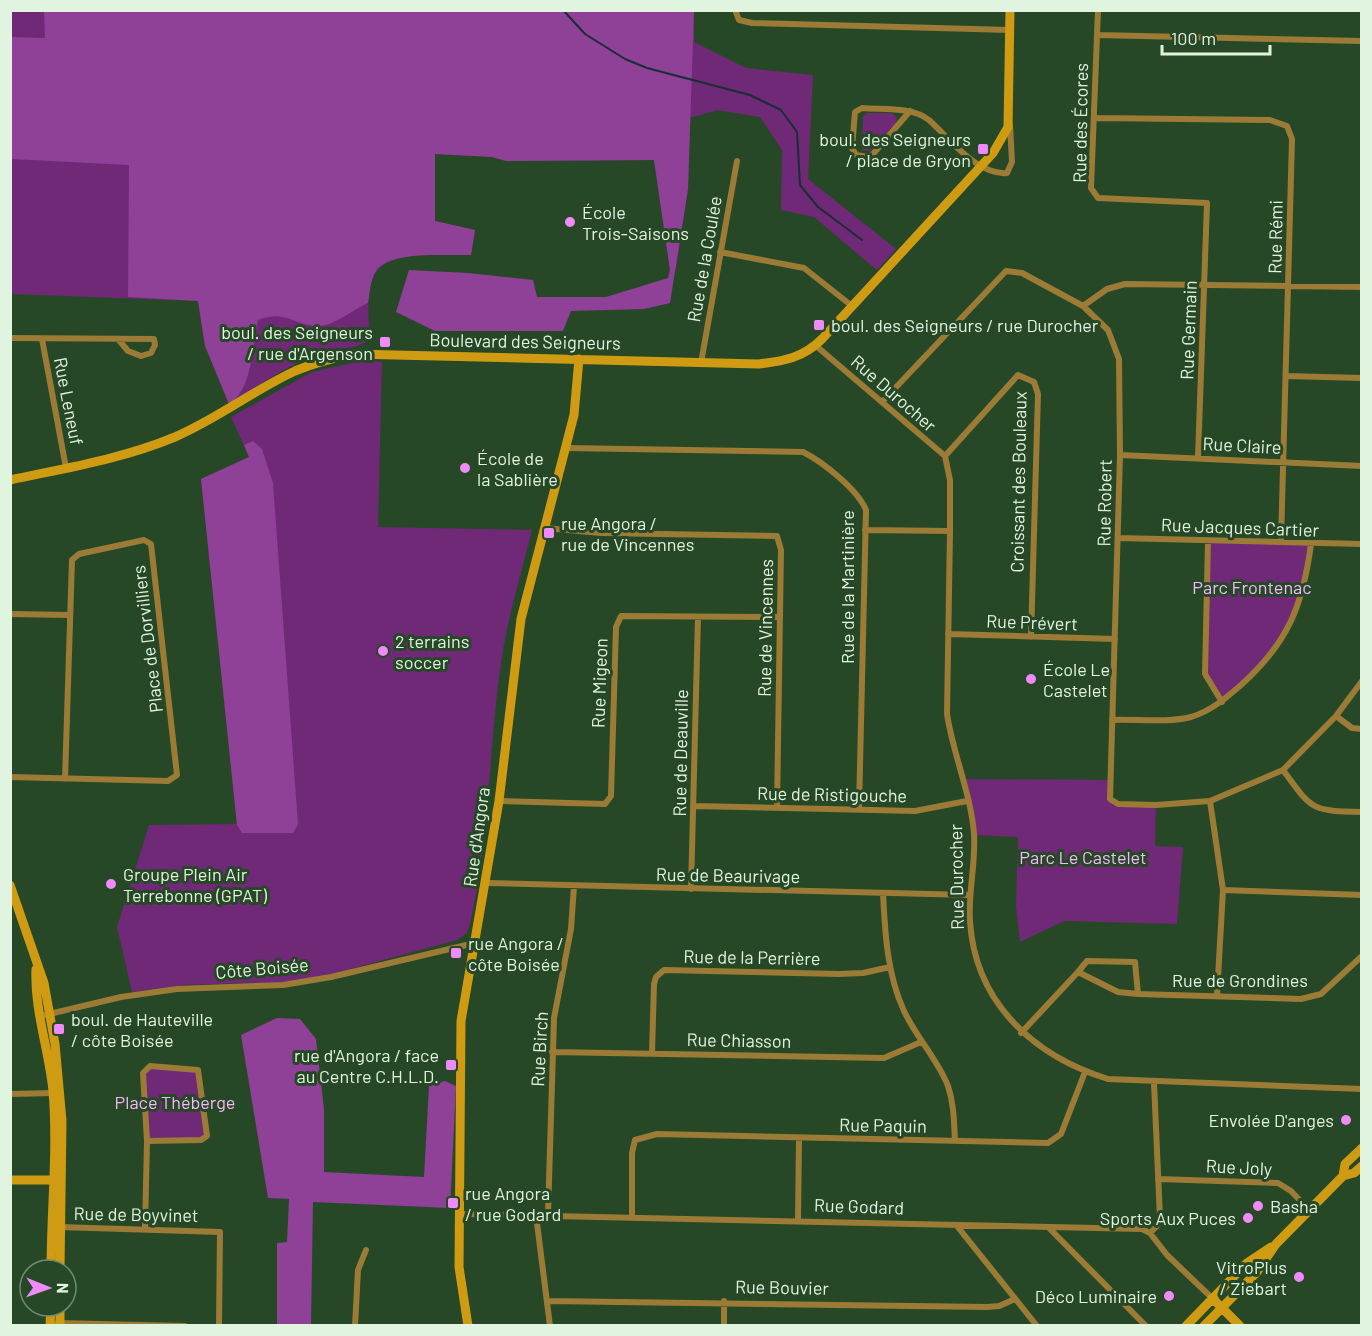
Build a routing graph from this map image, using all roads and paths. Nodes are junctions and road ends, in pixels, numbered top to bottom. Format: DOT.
graph roads {
  1 [pos="735,10"];
  2 [pos="1010,10"];
  3 [pos="1098,10"];
  4 [pos="1010,30"];
  5 [pos="1097,35"];
  6 [pos="1362,41"];
  7 [pos="910,111"];
  8 [pos="1009,112"];
  9 [pos="1095,118"];
  10 [pos="737,161"];
  11 [pos="980,166"];
  12 [pos="1207,203"];
  13 [pos="720,252"];
  14 [pos="1205,284"];
  15 [pos="1288,286"];
  16 [pos="1362,287"];
  17 [pos="852,306"];
  18 [pos="1083,306"];
  19 [pos="10,338"];
  20 [pos="42,339"];
  21 [pos="118,339"];
  22 [pos="815,345"];
  23 [pos="579,358"];
  24 [pos="701,363"];
  25 [pos="1286,376"];
  26 [pos="1362,378"];
  27 [pos="882,402"];
  28 [pos="566,448"];
  29 [pos="1120,455"];
  30 [pos="945,456"];
  31 [pos="1198,458"];
  32 [pos="1283,461"];
  33 [pos="1362,466"];
  34 [pos="66,468"];
  35 [pos="10,480"];
  36 [pos="545,528"];
  37 [pos="865,530"];
  38 [pos="950,531"];
  39 [pos="1118,538"];
  40 [pos="1208,541"];
  41 [pos="1281,542"];
  42 [pos="1311,544"];
  43 [pos="1362,544"];
  44 [pos="10,614"];
  45 [pos="70,615"];
  46 [pos="698,617"];
  47 [pos="780,617"];
  48 [pos="948,634"];
  49 [pos="1031,637"];
  50 [pos="1115,639"];
  51 [pos="1362,681"];
  52 [pos="1222,702"];
  53 [pos="1336,717"];
  54 [pos="1112,720"];
  55 [pos="1362,729"];
  56 [pos="1283,770"];
  57 [pos="10,777"];
  58 [pos="65,779"];
  59 [pos="499,801"];
  60 [pos="967,801"];
  61 [pos="1210,801"];
  62 [pos="694,806"];
  63 [pos="777,808"];
  64 [pos="859,809"];
  65 [pos="1362,812"];
  66 [pos="487,883"];
  67 [pos="10,885"];
  68 [pos="574,886"];
  69 [pos="691,889"];
  70 [pos="1222,890"];
  71 [pos="883,893"];
  72 [pos="970,895"];
  73 [pos="1362,895"];
  74 [pos="475,943"];
  75 [pos="1362,956"];
  76 [pos="890,967"];
  77 [pos="1078,972"];
  78 [pos="1138,994"];
  79 [pos="1217,995"];
  80 [pos="46,1015"];
  81 [pos="1022,1033"];
  82 [pos="921,1042"];
  83 [pos="552,1052"];
  84 [pos="652,1053"];
  85 [pos="1085,1072"];
  86 [pos="1154,1083"];
  87 [pos="1362,1089"];
  88 [pos="57,1093"];
  89 [pos="10,1094"];
  90 [pos="799,1139"];
  91 [pos="147,1141"];
  92 [pos="955,1141"];
  93 [pos="1362,1148"];
  94 [pos="1362,1166"];
  95 [pos="1343,1176"];
  96 [pos="10,1179"];
  97 [pos="1158,1179"];
  98 [pos="57,1180"];
  99 [pos="1309,1210"];
  100 [pos="461,1214"];
  101 [pos="536,1215"];
  102 [pos="548,1215"];
  103 [pos="632,1216"];
  104 [pos="798,1220"];
  105 [pos="957,1226"];
  106 [pos="56,1227"];
  107 [pos="1048,1228"];
  108 [pos="145,1229"];
  109 [pos="1150,1233"];
  110 [pos="1276,1244"];
  111 [pos="366,1250"];
  112 [pos="52,1258"];
  113 [pos="59,1258"];
  114 [pos="1212,1298"];
  115 [pos="1015,1299"];
  116 [pos="547,1300"];
  117 [pos="724,1301"];
  118 [pos="1222,1308"];
  119 [pos="55,1324"];
  120 [pos="185,1326"];
  121 [pos="219,1326"];
  122 [pos="355,1326"];
  123 [pos="468,1326"];
  124 [pos="550,1326"];
  125 [pos="724,1326"];
  126 [pos="1037,1326"];
  127 [pos="1146,1326"];
  128 [pos="1186,1326"];
  129 [pos="1204,1326"];
  130 [pos="1240,1326"];
  1 -- 4 [label="street"];
  2 -- 4 [label="street, Boulevard des Seigneurs"];
  3 -- 5 [label="street, Rue des Écores"];
  4 -- 8 [label="street, Boulevard des Seigneurs"];
  5 -- 6 [label="street"];
  5 -- 9 [label="street, Rue des Écores"];
  7 -- 7 [label="street"];
  7 -- 11 [label="street"];
  8 -- 11 [label="street, Boulevard des Seigneurs"];
  8 -- 11 [label="street, Boulevard des Seigneurs"];
  9 -- 12 [label="street, Rue des Écores"];
  9 -- 15 [label="street, Rue Rémi"];
  10 -- 13 [label="street, Rue de la Coulée"];
  11 -- 17 [label="street, Boulevard des Seigneurs"];
  12 -- 14 [label="street, Rue Germain"];
  13 -- 17 [label="street"];
  13 -- 24 [label="street, Rue de la Coulée"];
  14 -- 15 [label="street"];
  14 -- 18 [label="street"];
  14 -- 31 [label="street, Rue Germain"];
  15 -- 16 [label="street"];
  15 -- 25 [label="street, Rue Rémi"];
  17 -- 22 [label="street, Boulevard des Seigneurs"];
  18 -- 27 [label="street, Rue Robert"];
  18 -- 29 [label="street, Rue Robert"];
  19 -- 20 [label="street"];
  20 -- 21 [label="street"];
  20 -- 34 [label="street, Rue Leneuf"];
  21 -- 21 [label="street"];
  22 -- 24 [label="street, Boulevard des Seigneurs"];
  22 -- 27 [label="street, Rue Durocher"];
  23 -- 24 [label="street, Boulevard des Seigneurs"];
  23 -- 28 [label="street, Rue d'Angora"];
  23 -- 34 [label="street, Boulevard des Seigneurs"];
  25 -- 26 [label="street"];
  25 -- 32 [label="street, Rue Rémi"];
  27 -- 30 [label="street, Rue Durocher"];
  28 -- 36 [label="street, Rue d'Angora"];
  28 -- 37 [label="street, Rue de la Martinière"];
  29 -- 31 [label="street, Rue Claire"];
  29 -- 39 [label="street, Rue Robert"];
  30 -- 38 [label="street, Rue Durocher"];
  30 -- 49 [label="street, Croissant des Bouleaux"];
  31 -- 32 [label="street, Rue Claire"];
  32 -- 33 [label="street, Rue Claire"];
  32 -- 41 [label="street, Rue Rémi"];
  34 -- 35 [label="street, Boulevard des Seigneurs"];
  36 -- 47 [label="street, Rue de Vincennes"];
  36 -- 59 [label="street, Rue d'Angora"];
  37 -- 38 [label="street"];
  37 -- 64 [label="street, Rue de la Martinière"];
  38 -- 48 [label="street, Rue Durocher"];
  39 -- 40 [label="street, Rue Jacques Cartier"];
  39 -- 50 [label="street, Rue Robert"];
  40 -- 41 [label="street, Rue Jacques Cartier"];
  40 -- 52 [label="street"];
  41 -- 42 [label="street, Rue Jacques Cartier"];
  42 -- 43 [label="street, Rue Jacques Cartier"];
  42 -- 52 [label="street"];
  44 -- 45 [label="street"];
  45 -- 58 [label="street, Place de Dorvilliers"];
  45 -- 58 [label="street, Place de Dorvilliers"];
  46 -- 47 [label="street, Rue Migeon"];
  46 -- 59 [label="street, Rue Migeon"];
  46 -- 62 [label="street, Rue de Deauville"];
  47 -- 63 [label="street, Rue de Vincennes"];
  48 -- 49 [label="street, Rue Prévert"];
  48 -- 60 [label="street, Rue Durocher"];
  49 -- 50 [label="street, Rue Prévert"];
  50 -- 54 [label="street, Rue Robert"];
  51 -- 53 [label="street"];
  52 -- 54 [label="street"];
  53 -- 55 [label="street"];
  53 -- 56 [label="street"];
  54 -- 61 [label="street, Rue Robert"];
  56 -- 61 [label="street"];
  56 -- 65 [label="street"];
  57 -- 58 [label="street, Place de Dorvilliers"];
  59 -- 66 [label="street, Rue d'Angora"];
  60 -- 64 [label="street, Rue de Ristigouche"];
  60 -- 72 [label="street, Rue Durocher"];
  61 -- 70 [label="street"];
  62 -- 63 [label="street, Rue de Ristigouche"];
  62 -- 69 [label="street, Rue de Deauville"];
  63 -- 64 [label="street, Rue de Ristigouche"];
  66 -- 68 [label="street, Rue de Beaurivage"];
  66 -- 74 [label="street, Rue d'Angora"];
  67 -- 80 [label="street"];
  68 -- 69 [label="street, Rue de Beaurivage"];
  68 -- 83 [label="street, Rue Birch"];
  69 -- 71 [label="street, Rue de Beaurivage"];
  70 -- 73 [label="street"];
  70 -- 79 [label="street"];
  71 -- 72 [label="street, Rue de Beaurivage"];
  71 -- 76 [label="street"];
  72 -- 81 [label="street, Rue Durocher"];
  74 -- 80 [label="street, Côte Boisée"];
  74 -- 100 [label="street, Rue d'Angora"];
  75 -- 79 [label="street, Rue de Grondines"];
  76 -- 82 [label="street"];
  76 -- 84 [label="street, Rue de la Perrière"];
  77 -- 78 [label="street, Rue de Grondines"];
  77 -- 78 [label="street"];
  77 -- 81 [label="street"];
  78 -- 79 [label="street, Rue de Grondines"];
  80 -- 88 [label="street"];
  81 -- 85 [label="street, Rue Durocher"];
  82 -- 84 [label="street, Rue Chiasson"];
  82 -- 92 [label="street"];
  83 -- 84 [label="street, Rue Chiasson"];
  83 -- 102 [label="street, Rue Birch"];
  85 -- 86 [label="street, Rue Durocher"];
  85 -- 92 [label="street, Rue Paquin"];
  86 -- 87 [label="street, Rue Durocher"];
  86 -- 97 [label="street"];
  88 -- 89 [label="street"];
  88 -- 98 [label="street"];
  90 -- 92 [label="street, Rue Paquin"];
  90 -- 103 [label="street, Rue Paquin"];
  90 -- 104 [label="street"];
  91 -- 91 [label="street"];
  91 -- 108 [label="street"];
  93 -- 95 [label="street"];
  94 -- 95 [label="street"];
  95 -- 99 [label="street"];
  96 -- 98 [label="street"];
  97 -- 99 [label="street, Rue Joly"];
  97 -- 109 [label="street"];
  98 -- 106 [label="street"];
  99 -- 110 [label="street"];
  100 -- 101 [label="street, Rue Godard"];
  100 -- 123 [label="street, Rue d'Angora"];
  101 -- 102 [label="street, Rue Godard"];
  101 -- 116 [label="street"];
  102 -- 103 [label="street, Rue Godard"];
  103 -- 104 [label="street, Rue Godard"];
  104 -- 105 [label="street, Rue Godard"];
  105 -- 107 [label="street, Rue Godard"];
  105 -- 115 [label="street"];
  106 -- 108 [label="street, Rue de Boyvinet"];
  106 -- 112 [label="street"];
  106 -- 113 [label="street"];
  107 -- 109 [label="street, Rue Godard"];
  107 -- 127 [label="street"];
  108 -- 121 [label="street, Rue de Boyvinet"];
  109 -- 114 [label="street"];
  110 -- 114 [label="street"];
  110 -- 118 [label="street"];
  111 -- 122 [label="street"];
  114 -- 118 [label="street"];
  114 -- 128 [label="street"];
  115 -- 117 [label="street, Rue Bouvier"];
  115 -- 126 [label="street"];
  116 -- 117 [label="street, Rue Bouvier"];
  116 -- 124 [label="street"];
  117 -- 125 [label="street"];
  118 -- 129 [label="street"];
  118 -- 130 [label="street"];
  119 -- 120 [label="street"];
}
